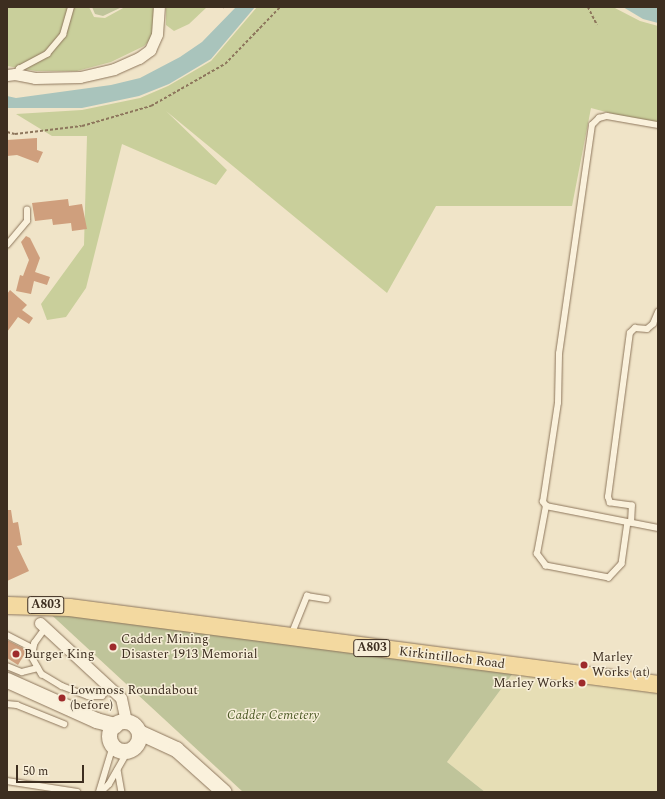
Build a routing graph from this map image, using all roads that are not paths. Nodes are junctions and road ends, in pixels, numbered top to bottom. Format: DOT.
graph roads {
  1 [pos="71,7"];
  2 [pos="159,7"];
  3 [pos="11,75"];
  4 [pos="658,125"];
  5 [pos="27,210"];
  6 [pos="7,245"];
  7 [pos="658,312"];
  8 [pos="546,506"];
  9 [pos="630,523"];
  10 [pos="658,528"];
  11 [pos="327,599"];
  12 [pos="7,604"];
  13 [pos="43,626"];
  14 [pos="7,634"];
  15 [pos="291,637"];
  16 [pos="34,648"];
  17 [pos="7,666"];
  18 [pos="38,668"];
  19 [pos="7,680"];
  20 [pos="658,684"];
  21 [pos="110,687"];
  22 [pos="7,704"];
  23 [pos="64,724"];
  24 [pos="116,732"];
  25 [pos="134,743"];
  26 [pos="118,770"];
  27 [pos="7,781"];
  28 [pos="77,792"];
  29 [pos="100,792"];
  30 [pos="122,792"];
  31 [pos="224,792"];
  1 -- 3 [label="lane"];
  2 -- 3 [label="street"];
  4 -- 8 [label="lane"];
  5 -- 6 [label="lane"];
  7 -- 9 [label="lane"];
  8 -- 9 [label="lane"];
  8 -- 9 [label="lane"];
  9 -- 10 [label="lane"];
  11 -- 15 [label="lane"];
  12 -- 15 [label="main road, Kirkintilloch Road / A803"];
  13 -- 16 [label="lane"];
  13 -- 21 [label="street"];
  14 -- 16 [label="lane"];
  15 -- 20 [label="main road, Kirkintilloch Road / A803"];
  16 -- 18 [label="lane"];
  17 -- 18 [label="lane"];
  18 -- 21 [label="lane"];
  19 -- 24 [label="main road"];
  21 -- 24 [label="street"];
  22 -- 23 [label="lane"];
  24 -- 25 [label="main road"];
  24 -- 25 [label="main road"];
  24 -- 29 [label="lane"];
  25 -- 26 [label="lane"];
  25 -- 31 [label="main road"];
  26 -- 29 [label="lane"];
  26 -- 30 [label="lane"];
  27 -- 28 [label="lane"];
}
